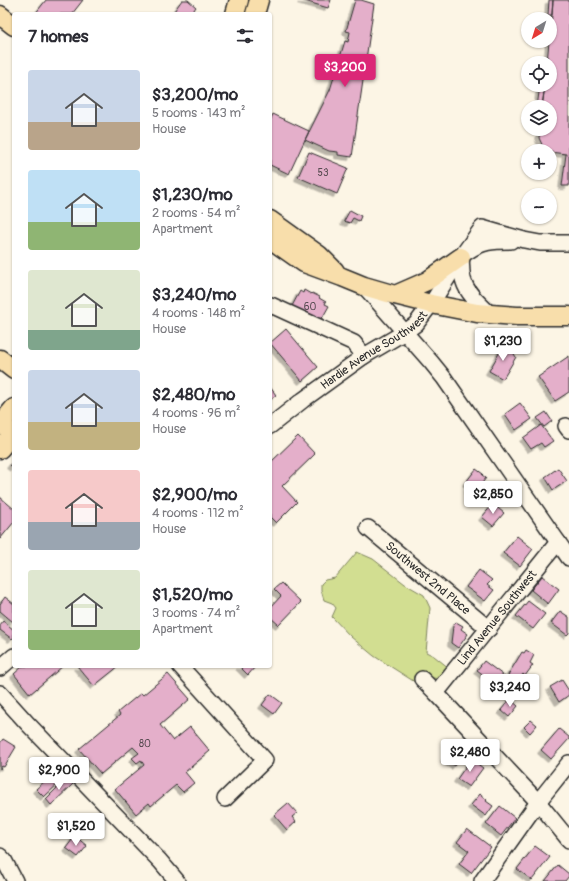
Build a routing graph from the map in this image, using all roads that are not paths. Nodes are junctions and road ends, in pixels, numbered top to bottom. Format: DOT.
graph roads {
  1 [pos="239,0"];
  2 [pos="259,0"];
  3 [pos="236,12"];
  4 [pos="256,12"];
  5 [pos="0,15"];
  6 [pos="12,24"];
  7 [pos="272,221"];
  8 [pos="524,240"];
  9 [pos="272,241"];
  10 [pos="569,244"];
  11 [pos="461,257"];
  12 [pos="342,277"];
  13 [pos="364,286"];
  14 [pos="395,295"];
  15 [pos="431,304"];
  16 [pos="272,306"];
  17 [pos="490,314"];
  18 [pos="569,316"];
  19 [pos="419,320"];
  20 [pos="405,332"];
  21 [pos="364,356"];
  22 [pos="0,359"];
  23 [pos="431,362"];
  24 [pos="12,368"];
  25 [pos="12,410"];
  26 [pos="272,424"];
  27 [pos="0,425"];
  28 [pos="12,434"];
  29 [pos="0,449"];
  30 [pos="368,528"];
  31 [pos="558,542"];
  32 [pos="569,558"];
  33 [pos="489,629"];
  34 [pos="12,658"];
  35 [pos="0,668"];
  36 [pos="182,668"];
  37 [pos="422,679"];
  38 [pos="0,693"];
  39 [pos="436,693"];
  40 [pos="569,763"];
  41 [pos="225,800"];
  42 [pos="538,802"];
  43 [pos="569,840"];
  44 [pos="0,856"];
  45 [pos="15,881"];
  46 [pos="178,881"];
  47 [pos="482,881"];
  1 -- 3 [label="main road"];
  2 -- 4 [label="main road"];
  5 -- 6 [label="main road"];
  7 -- 12 [label="main road"];
  8 -- 10 [label="street, Hardie Avenue Southwest"];
  8 -- 11 [label="street, Hardie Avenue Southwest"];
  8 -- 11 [label="street, Hardie Avenue Southwest"];
  9 -- 12 [label="main road"];
  11 -- 14 [label="main road"];
  11 -- 15 [label="street, Hardie Avenue Southwest"];
  11 -- 17 [label="street"];
  12 -- 13 [label="main road"];
  13 -- 14 [label="main road"];
  13 -- 20 [label="street"];
  14 -- 15 [label="main road"];
  15 -- 17 [label="main road"];
  15 -- 19 [label="street, Hardie Avenue Southwest"];
  16 -- 21 [label="street"];
  17 -- 18 [label="main road"];
  19 -- 20 [label="street, Hardie Avenue Southwest"];
  19 -- 23 [label="street"];
  20 -- 21 [label="street, Hardie Avenue Southwest"];
  20 -- 23 [label="street"];
  21 -- 26 [label="street, Hardie Avenue Southwest"];
  22 -- 24 [label="main road"];
  23 -- 31 [label="street"];
  25 -- 27 [label="main road"];
  28 -- 29 [label="main road"];
  30 -- 33 [label="street, Southwest 2nd Place"];
  31 -- 32 [label="street"];
  31 -- 33 [label="street, Lind Avenue Southwest"];
  33 -- 39 [label="street, Lind Avenue Southwest"];
  34 -- 35 [label="street"];
  36 -- 41 [label="street"];
  37 -- 39 [label="street"];
  38 -- 46 [label="street"];
  39 -- 42 [label="street"];
  40 -- 42 [label="street"];
  42 -- 43 [label="street"];
  42 -- 47 [label="street"];
  44 -- 45 [label="street"];
}
